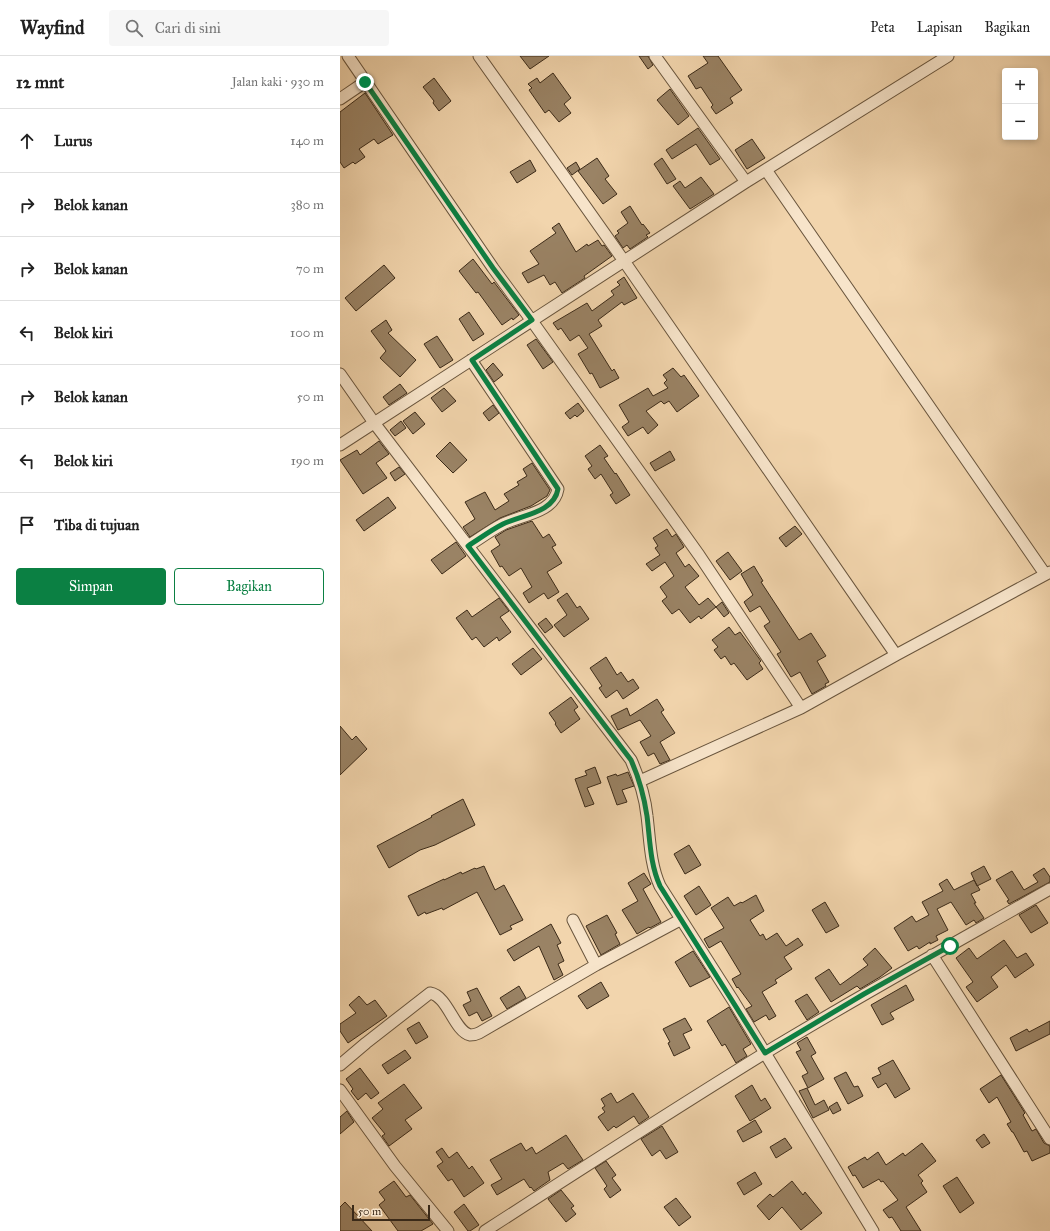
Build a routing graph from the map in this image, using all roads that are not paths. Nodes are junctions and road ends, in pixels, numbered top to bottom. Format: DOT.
graph roads {
  1 [pos="348,56"];
  2 [pos="479,56"];
  3 [pos="655,56"];
  4 [pos="948,56"];
  5 [pos="365,82"];
  6 [pos="340,99"];
  7 [pos="766,170"];
  8 [pos="746,182"];
  9 [pos="624,261"];
  10 [pos="532,320"];
  11 [pos="472,360"];
  12 [pos="340,374"];
  13 [pos="375,424"];
  14 [pos="340,445"];
  15 [pos="468,546"];
  16 [pos="1047,573"];
  17 [pos="896,655"];
  18 [pos="801,708"];
  19 [pos="640,781"];
  20 [pos="1050,889"];
  21 [pos="574,920"];
  22 [pos="680,920"];
  23 [pos="932,956"];
  24 [pos="596,965"];
  25 [pos="765,1053"];
  26 [pos="340,1065"];
  27 [pos="340,1090"];
  28 [pos="1050,1139"];
  29 [pos="448,1231"];
  30 [pos="485,1231"];
  31 [pos="873,1231"];
  1 -- 5 [label="street"];
  2 -- 9 [label="street"];
  3 -- 8 [label="street"];
  4 -- 7 [label="street"];
  5 -- 6 [label="street"];
  5 -- 10 [label="street"];
  7 -- 8 [label="street"];
  7 -- 16 [label="street"];
  8 -- 9 [label="street"];
  9 -- 10 [label="street"];
  9 -- 17 [label="street"];
  10 -- 11 [label="street"];
  10 -- 18 [label="street"];
  11 -- 13 [label="street"];
  11 -- 15 [label="street"];
  12 -- 13 [label="street"];
  13 -- 14 [label="street"];
  13 -- 15 [label="street"];
  15 -- 19 [label="street"];
  16 -- 17 [label="street"];
  17 -- 18 [label="street"];
  18 -- 19 [label="street"];
  19 -- 22 [label="street"];
  20 -- 23 [label="street"];
  21 -- 24 [label="street"];
  22 -- 24 [label="street"];
  22 -- 25 [label="street"];
  23 -- 25 [label="street"];
  23 -- 28 [label="street"];
  24 -- 26 [label="street"];
  25 -- 30 [label="street"];
  25 -- 31 [label="street"];
  27 -- 29 [label="street"];
}
